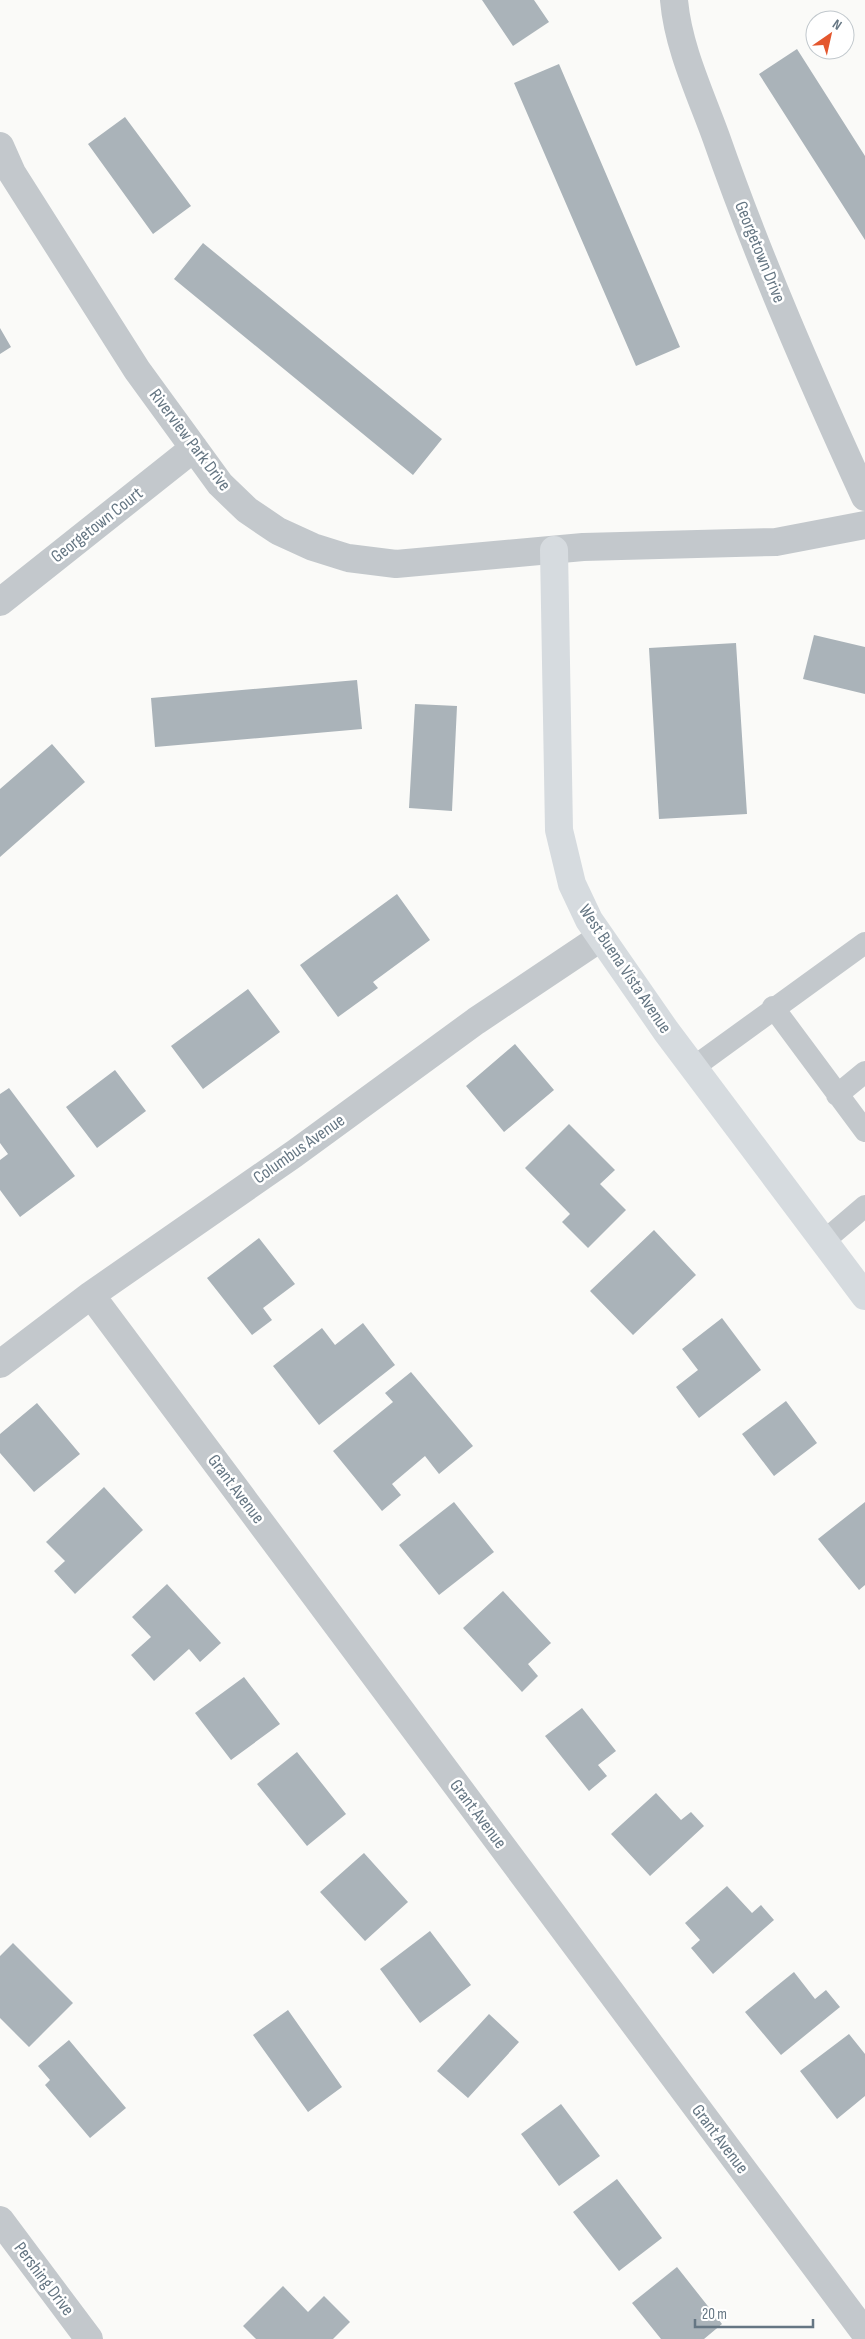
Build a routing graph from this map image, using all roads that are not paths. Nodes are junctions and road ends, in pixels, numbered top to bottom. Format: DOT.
graph roads {
  1 [pos="674,0"];
  2 [pos="0,146"];
  3 [pos="6,174"];
  4 [pos="194,448"];
  5 [pos="865,497"];
  6 [pos="865,525"];
  7 [pos="554,550"];
  8 [pos="0,602"];
  9 [pos="600,938"];
  10 [pos="865,943"];
  11 [pos="774,1007"];
  12 [pos="694,1067"];
  13 [pos="865,1072"];
  14 [pos="837,1095"];
  15 [pos="865,1131"];
  16 [pos="865,1206"];
  17 [pos="824,1241"];
  18 [pos="91,1295"];
  19 [pos="865,1296"];
  20 [pos="0,1364"];
  21 [pos="0,2220"];
  22 [pos="865,2333"];
  23 [pos="89,2339"];
  1 -- 5 [label="street, Georgetown Drive"];
  2 -- 3 [label="street, Riverview Park Drive"];
  3 -- 4 [label="street, Riverview Park Drive"];
  4 -- 7 [label="street, Riverview Park Drive"];
  4 -- 8 [label="street, Georgetown Court"];
  6 -- 7 [label="street"];
  7 -- 9 [label="street, West Buena Vista Avenue"];
  9 -- 12 [label="street, West Buena Vista Avenue"];
  9 -- 18 [label="street, Columbus Avenue"];
  10 -- 11 [label="lane"];
  11 -- 12 [label="lane"];
  11 -- 14 [label="lane"];
  12 -- 17 [label="street, West Buena Vista Avenue"];
  13 -- 14 [label="lane"];
  14 -- 15 [label="lane"];
  16 -- 17 [label="lane"];
  17 -- 19 [label="street, West Buena Vista Avenue"];
  18 -- 20 [label="street, Columbus Avenue"];
  18 -- 22 [label="street, Grant Avenue"];
  21 -- 23 [label="street, Pershing Drive"];
}
